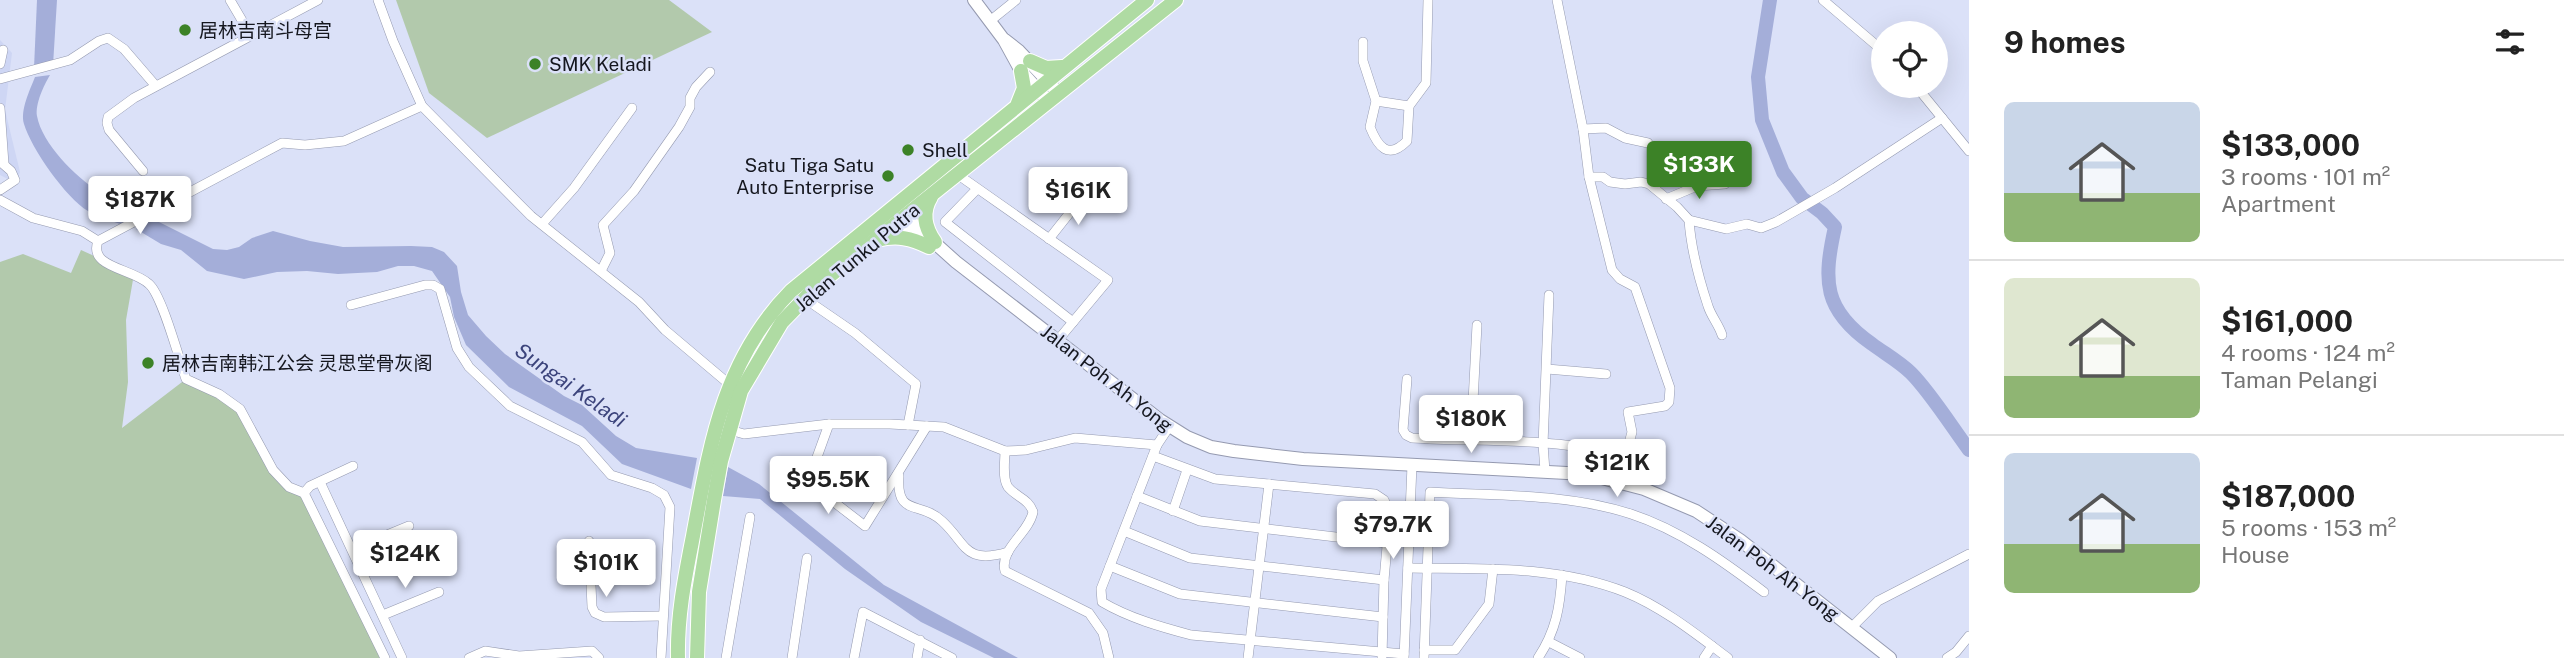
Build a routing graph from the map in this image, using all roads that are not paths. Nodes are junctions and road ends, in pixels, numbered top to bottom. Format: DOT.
graph roads {
  1 [pos="230,0"];
  2 [pos="318,0"];
  3 [pos="378,0"];
  4 [pos="974,0"];
  5 [pos="1016,0"];
  6 [pos="1147,0"];
  7 [pos="1176,0"];
  8 [pos="1428,0"];
  9 [pos="1557,0"];
  10 [pos="1822,0"];
  11 [pos="990,21"];
  12 [pos="250,34"];
  13 [pos="1871,41"];
  14 [pos="1363,42"];
  15 [pos="3,50"];
  16 [pos="0,64"];
  17 [pos="1026,66"];
  18 [pos="1063,66"];
  19 [pos="710,72"];
  20 [pos="0,79"];
  21 [pos="1042,84"];
  22 [pos="155,85"];
  23 [pos="1053,97"];
  24 [pos="1926,98"];
  25 [pos="1376,102"];
  26 [pos="422,106"];
  27 [pos="1409,106"];
  28 [pos="0,108"];
  29 [pos="632,108"];
  30 [pos="1012,109"];
  31 [pos="1942,118"];
  32 [pos="1583,129"];
  33 [pos="1648,143"];
  34 [pos="1969,151"];
  35 [pos="2,163"];
  36 [pos="143,171"];
  37 [pos="957,174"];
  38 [pos="1589,177"];
  39 [pos="1725,184"];
  40 [pos="977,189"];
  41 [pos="0,190"];
  42 [pos="933,193"];
  43 [pos="1083,196"];
  44 [pos="1666,199"];
  45 [pos="0,200"];
  46 [pos="895,214"];
  47 [pos="1689,220"];
  48 [pos="542,224"];
  49 [pos="1049,239"];
  50 [pos="98,241"];
  51 [pos="932,244"];
  52 [pos="860,251"];
  53 [pos="601,271"];
  54 [pos="1549,295"];
  55 [pos="804,298"];
  56 [pos="351,305"];
  57 [pos="1073,322"];
  58 [pos="1477,325"];
  59 [pos="1722,335"];
  60 [pos="1058,340"];
  61 [pos="1548,369"];
  62 [pos="1606,374"];
  63 [pos="1407,379"];
  64 [pos="729,384"];
  65 [pos="829,424"];
  66 [pos="908,425"];
  67 [pos="927,426"];
  68 [pos="1169,427"];
  69 [pos="730,430"];
  70 [pos="1471,440"];
  71 [pos="1543,444"];
  72 [pos="1157,445"];
  73 [pos="1005,451"];
  74 [pos="1153,456"];
  75 [pos="1625,458"];
  76 [pos="714,459"];
  77 [pos="1412,465"];
  78 [pos="1642,465"];
  79 [pos="353,466"];
  80 [pos="1187,470"];
  81 [pos="1545,471"];
  82 [pos="899,473"];
  83 [pos="320,482"];
  84 [pos="1269,484"];
  85 [pos="304,493"];
  86 [pos="1137,496"];
  87 [pos="707,498"];
  88 [pos="1173,511"];
  89 [pos="750,517"];
  90 [pos="409,526"];
  91 [pos="1263,530"];
  92 [pos="1124,531"];
  93 [pos="589,541"];
  94 [pos="1387,543"];
  95 [pos="353,549"];
  96 [pos="1008,552"];
  97 [pos="1969,554"];
  98 [pos="988,556"];
  99 [pos="807,558"];
  100 [pos="1110,566"];
  101 [pos="1259,567"];
  102 [pos="1408,568"];
  103 [pos="1428,568"];
  104 [pos="1493,569"];
  105 [pos="1005,571"];
  106 [pos="1562,575"];
  107 [pos="1384,580"];
  108 [pos="439,592"];
  109 [pos="1764,592"];
  110 [pos="1254,604"];
  111 [pos="383,615"];
  112 [pos="662,616"];
  113 [pos="1383,618"];
  114 [pos="1852,627"];
  115 [pos="1969,636"];
  116 [pos="920,640"];
  117 [pos="1250,640"];
  118 [pos="1549,642"];
  119 [pos="1712,646"];
  120 [pos="1424,654"];
  121 [pos="1382,655"];
  122 [pos="506,656"];
  123 [pos="1404,656"];
  124 [pos="519,657"];
  125 [pos="385,658"];
  126 [pos="402,658"];
  127 [pos="470,658"];
  128 [pos="599,658"];
  129 [pos="661,658"];
  130 [pos="678,658"];
  131 [pos="697,658"];
  132 [pos="726,658"];
  133 [pos="792,658"];
  134 [pos="853,658"];
  135 [pos="917,658"];
  136 [pos="952,658"];
  137 [pos="1109,658"];
  138 [pos="1248,658"];
  139 [pos="1538,658"];
  140 [pos="1580,658"];
  141 [pos="1704,658"];
  142 [pos="1728,658"];
  143 [pos="1890,658"];
  144 [pos="1947,658"];
  1 -- 12 [label="street"];
  2 -- 12 [label="street"];
  3 -- 26 [label="street"];
  4 -- 11 [label="main road"];
  5 -- 11 [label="street"];
  6 -- 18 [label="main road, Jalan Tunku Putra"];
  7 -- 23 [label="main road, Jalan Tunku Putra"];
  8 -- 27 [label="street"];
  9 -- 32 [label="street"];
  10 -- 13 [label="street"];
  11 -- 17 [label="main road"];
  12 -- 22 [label="street"];
  14 -- 25 [label="street"];
  15 -- 16 [label="street"];
  17 -- 18 [label="main road"];
  17 -- 21 [label="main road"];
  17 -- 30 [label="main road"];
  18 -- 21 [label="main road, Jalan Tunku Putra"];
  19 -- 53 [label="street"];
  20 -- 22 [label="street"];
  21 -- 23 [label="main road"];
  21 -- 30 [label="main road, Jalan Tunku Putra"];
  22 -- 36 [label="street"];
  23 -- 37 [label="main road, Jalan Tunku Putra"];
  24 -- 31 [label="street"];
  25 -- 27 [label="street"];
  25 -- 27 [label="street"];
  26 -- 48 [label="street"];
  26 -- 50 [label="street"];
  28 -- 35 [label="street"];
  29 -- 48 [label="street"];
  30 -- 46 [label="main road, Jalan Tunku Putra"];
  31 -- 34 [label="street"];
  31 -- 47 [label="street"];
  32 -- 33 [label="street"];
  32 -- 38 [label="street"];
  35 -- 41 [label="street"];
  37 -- 40 [label="street"];
  37 -- 42 [label="main road, Jalan Tunku Putra"];
  38 -- 44 [label="street"];
  38 -- 75 [label="street"];
  39 -- 44 [label="street"];
  40 -- 49 [label="street"];
  40 -- 57 [label="street"];
  42 -- 46 [label="main road, Jalan Tunku Putra"];
  42 -- 51 [label="main road"];
  43 -- 49 [label="street"];
  44 -- 47 [label="street"];
  45 -- 50 [label="street"];
  46 -- 51 [label="main road, Jalan Poh Ah Yong"];
  46 -- 52 [label="main road, Jalan Tunku Putra"];
  46 -- 64 [label="main road, Jalan Tunku Putra"];
  47 -- 59 [label="street"];
  48 -- 53 [label="street"];
  49 -- 57 [label="street"];
  50 -- 85 [label="street"];
  51 -- 52 [label="main road"];
  51 -- 60 [label="main road, Jalan Poh Ah Yong"];
  52 -- 55 [label="main road, Jalan Tunku Putra"];
  53 -- 64 [label="street"];
  54 -- 61 [label="street"];
  55 -- 66 [label="street"];
  55 -- 69 [label="main road, Jalan Tunku Putra"];
  56 -- 112 [label="street"];
  57 -- 60 [label="street"];
  58 -- 70 [label="street"];
  60 -- 68 [label="main road, Jalan Poh Ah Yong"];
  61 -- 62 [label="street"];
  61 -- 71 [label="street"];
  63 -- 70 [label="street"];
  64 -- 76 [label="main road, Jalan Tunku Putra"];
  65 -- 66 [label="street"];
  65 -- 69 [label="street"];
  65 -- 82 [label="street"];
  66 -- 67 [label="street"];
  67 -- 73 [label="street"];
  67 -- 82 [label="street"];
  68 -- 72 [label="street"];
  68 -- 77 [label="main road, Jalan Poh Ah Yong"];
  69 -- 76 [label="main road, Jalan Tunku Putra"];
  70 -- 71 [label="street"];
  71 -- 75 [label="street"];
  71 -- 81 [label="street"];
  72 -- 73 [label="street"];
  72 -- 74 [label="street"];
  73 -- 96 [label="street"];
  74 -- 80 [label="street"];
  74 -- 86 [label="street"];
  75 -- 78 [label="street"];
  76 -- 87 [label="main road, Jalan Tunku Putra"];
  77 -- 81 [label="main road, Jalan Poh Ah Yong"];
  77 -- 102 [label="street"];
  79 -- 83 [label="street"];
  80 -- 84 [label="street"];
  80 -- 88 [label="street"];
  81 -- 114 [label="main road, Jalan Poh Ah Yong"];
  82 -- 98 [label="street"];
  83 -- 85 [label="street"];
  83 -- 95 [label="street"];
  84 -- 91 [label="street"];
  84 -- 94 [label="street"];
  85 -- 125 [label="street"];
  86 -- 88 [label="street"];
  86 -- 92 [label="street"];
  87 -- 130 [label="main road, Jalan Tunku Putra"];
  87 -- 131 [label="main road, Jalan Tunku Putra"];
  88 -- 91 [label="street"];
  89 -- 132 [label="street"];
  90 -- 95 [label="street"];
  91 -- 94 [label="street"];
  91 -- 101 [label="street"];
  92 -- 100 [label="street"];
  92 -- 101 [label="street"];
  93 -- 112 [label="street"];
  94 -- 107 [label="street"];
  95 -- 111 [label="street"];
  96 -- 98 [label="street"];
  96 -- 105 [label="street"];
  97 -- 114 [label="street"];
  98 -- 105 [label="street"];
  99 -- 133 [label="street"];
  100 -- 110 [label="street"];
  100 -- 117 [label="street"];
  101 -- 107 [label="street"];
  101 -- 110 [label="street"];
  102 -- 103 [label="street"];
  102 -- 123 [label="street"];
  103 -- 104 [label="street"];
  103 -- 109 [label="street"];
  103 -- 120 [label="street"];
  104 -- 106 [label="street"];
  104 -- 120 [label="street"];
  105 -- 137 [label="street"];
  106 -- 118 [label="street"];
  106 -- 119 [label="street"];
  107 -- 113 [label="street"];
  108 -- 111 [label="street"];
  110 -- 113 [label="street"];
  110 -- 117 [label="street"];
  111 -- 126 [label="street"];
  112 -- 129 [label="street"];
  113 -- 121 [label="street"];
  114 -- 143 [label="main road, Jalan Poh Ah Yong"];
  115 -- 144 [label="street"];
  116 -- 134 [label="street"];
  116 -- 135 [label="street"];
  116 -- 136 [label="street"];
  117 -- 121 [label="street"];
  117 -- 138 [label="street"];
  118 -- 139 [label="street"];
  118 -- 140 [label="street"];
  119 -- 141 [label="street"];
  119 -- 142 [label="street"];
  121 -- 123 [label="street"];
  122 -- 124 [label="street"];
  122 -- 127 [label="street"];
  124 -- 128 [label="street"];
}
